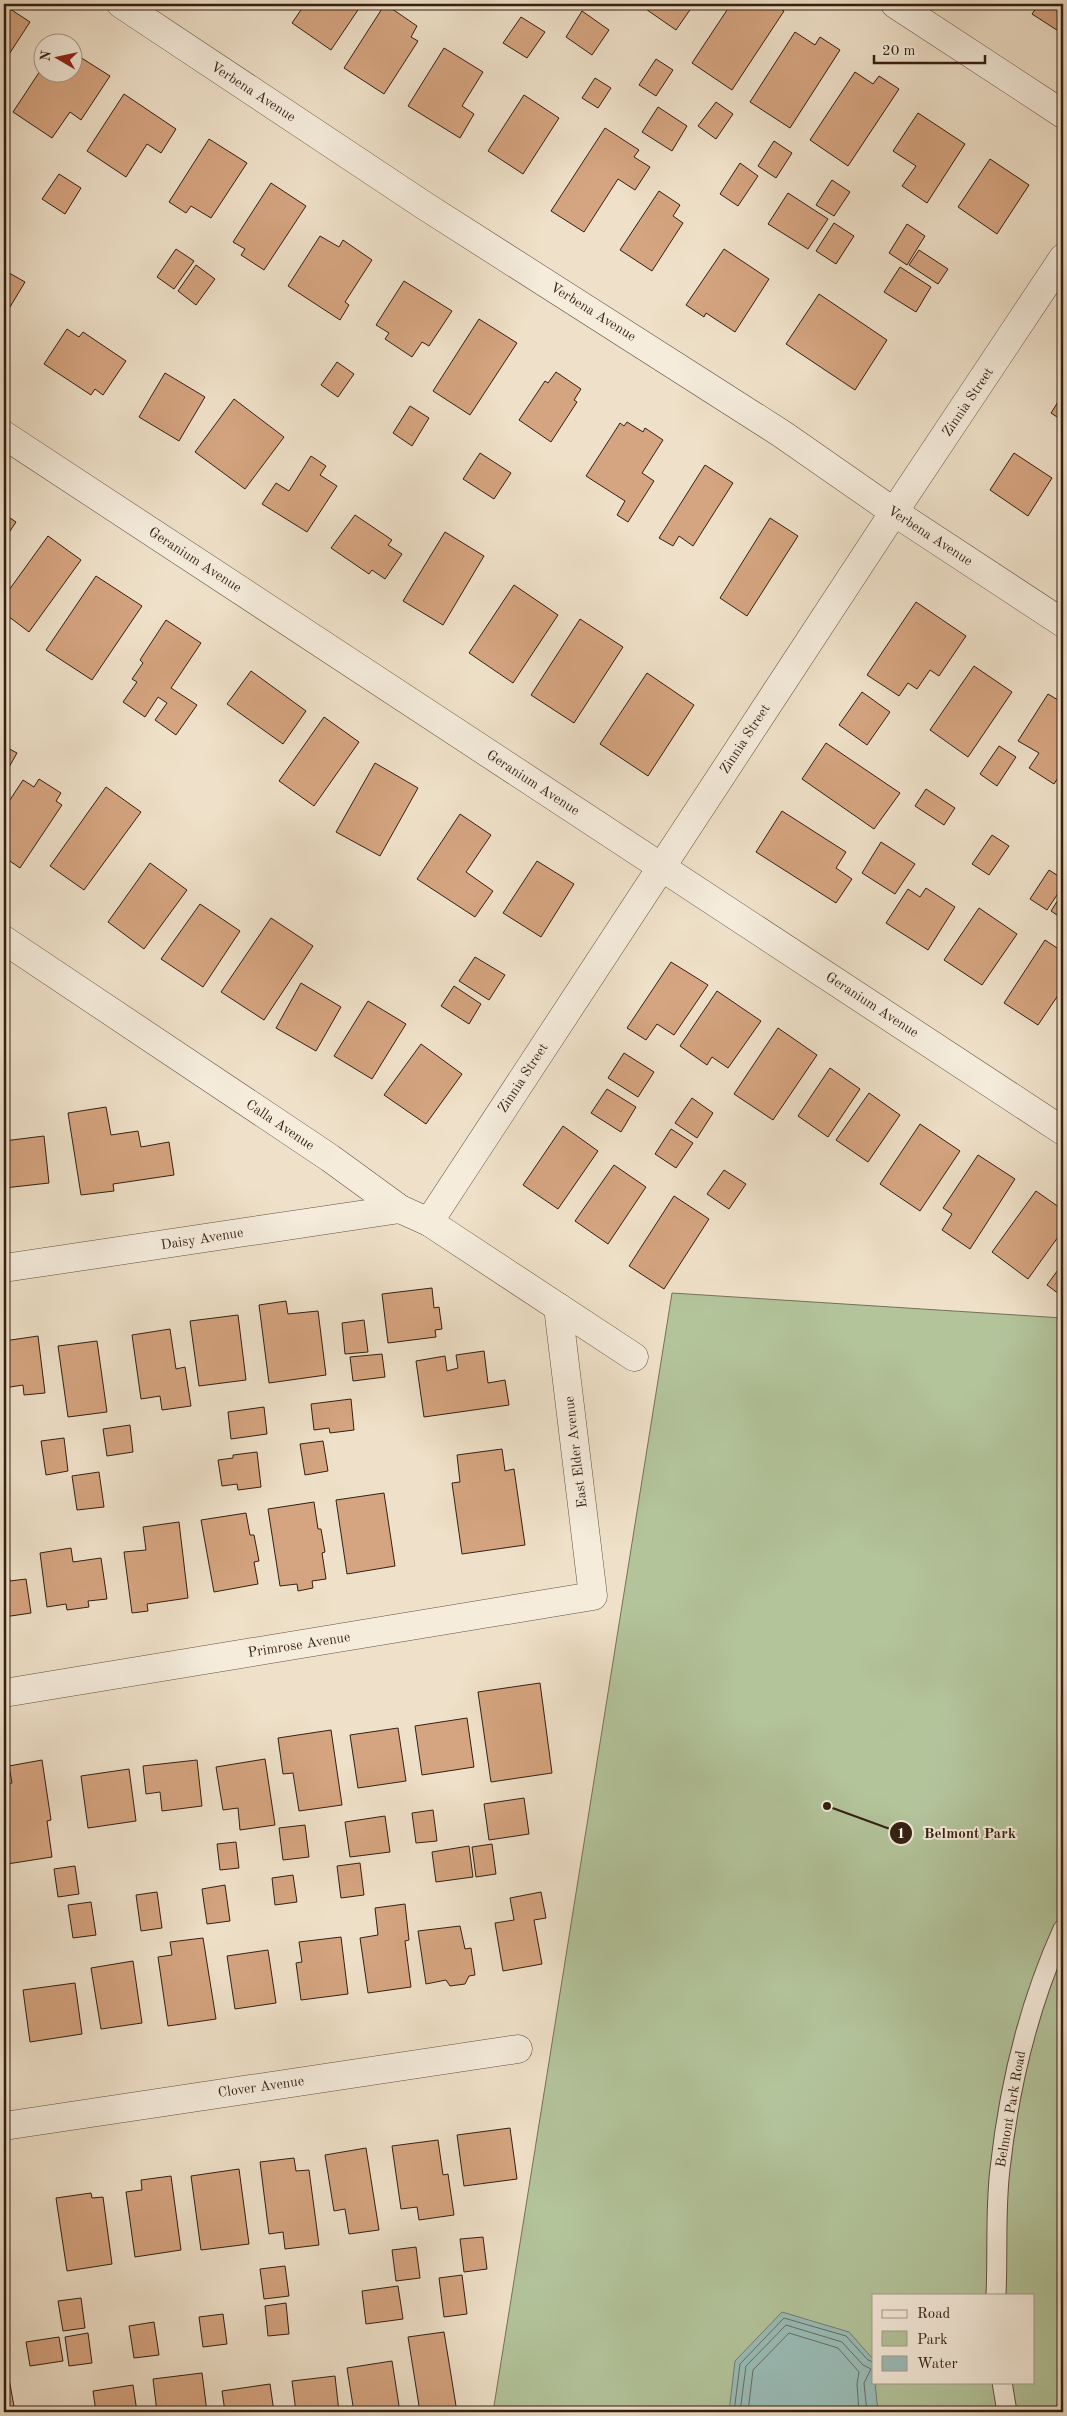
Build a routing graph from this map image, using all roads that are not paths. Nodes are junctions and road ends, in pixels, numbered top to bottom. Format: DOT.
graph roads {
  1 [pos="121,4"];
  2 [pos="895,4"];
  3 [pos="1063,114"];
  4 [pos="1063,258"];
  5 [pos="4,435"];
  6 [pos="894,512"];
  7 [pos="1063,623"];
  8 [pos="662,867"];
  9 [pos="4,940"];
  10 [pos="1063,1131"];
  11 [pos="400,1209"];
  12 [pos="429,1222"];
  13 [pos="4,1268"];
  14 [pos="558,1307"];
  15 [pos="634,1357"];
  16 [pos="593,1596"];
  17 [pos="4,1693"];
  18 [pos="1063,1929"];
  19 [pos="518,2049"];
  20 [pos="4,2126"];
  21 [pos="996,2294"];
  22 [pos="1002,2384"];
  23 [pos="1007,2412"];
  1 -- 6 [label="street, Verbena Avenue"];
  2 -- 3 [label="street"];
  4 -- 6 [label="street, Zinnia Street"];
  5 -- 8 [label="street, Geranium Avenue"];
  6 -- 7 [label="street, Verbena Avenue"];
  6 -- 8 [label="street, Zinnia Street"];
  8 -- 10 [label="street, Geranium Avenue"];
  8 -- 12 [label="street, Zinnia Street"];
  9 -- 11 [label="street, Calla Avenue"];
  11 -- 12 [label="street, Calla Avenue"];
  11 -- 13 [label="street, Daisy Avenue"];
  12 -- 14 [label="street, Calla Avenue"];
  14 -- 15 [label="street, Calla Avenue"];
  14 -- 16 [label="street, East Elder Avenue"];
  16 -- 17 [label="street, Primrose Avenue"];
  18 -- 21 [label="lane, Belmont Park Road"];
  19 -- 20 [label="street, Clover Avenue"];
  22 -- 23 [label="lane"];
}
